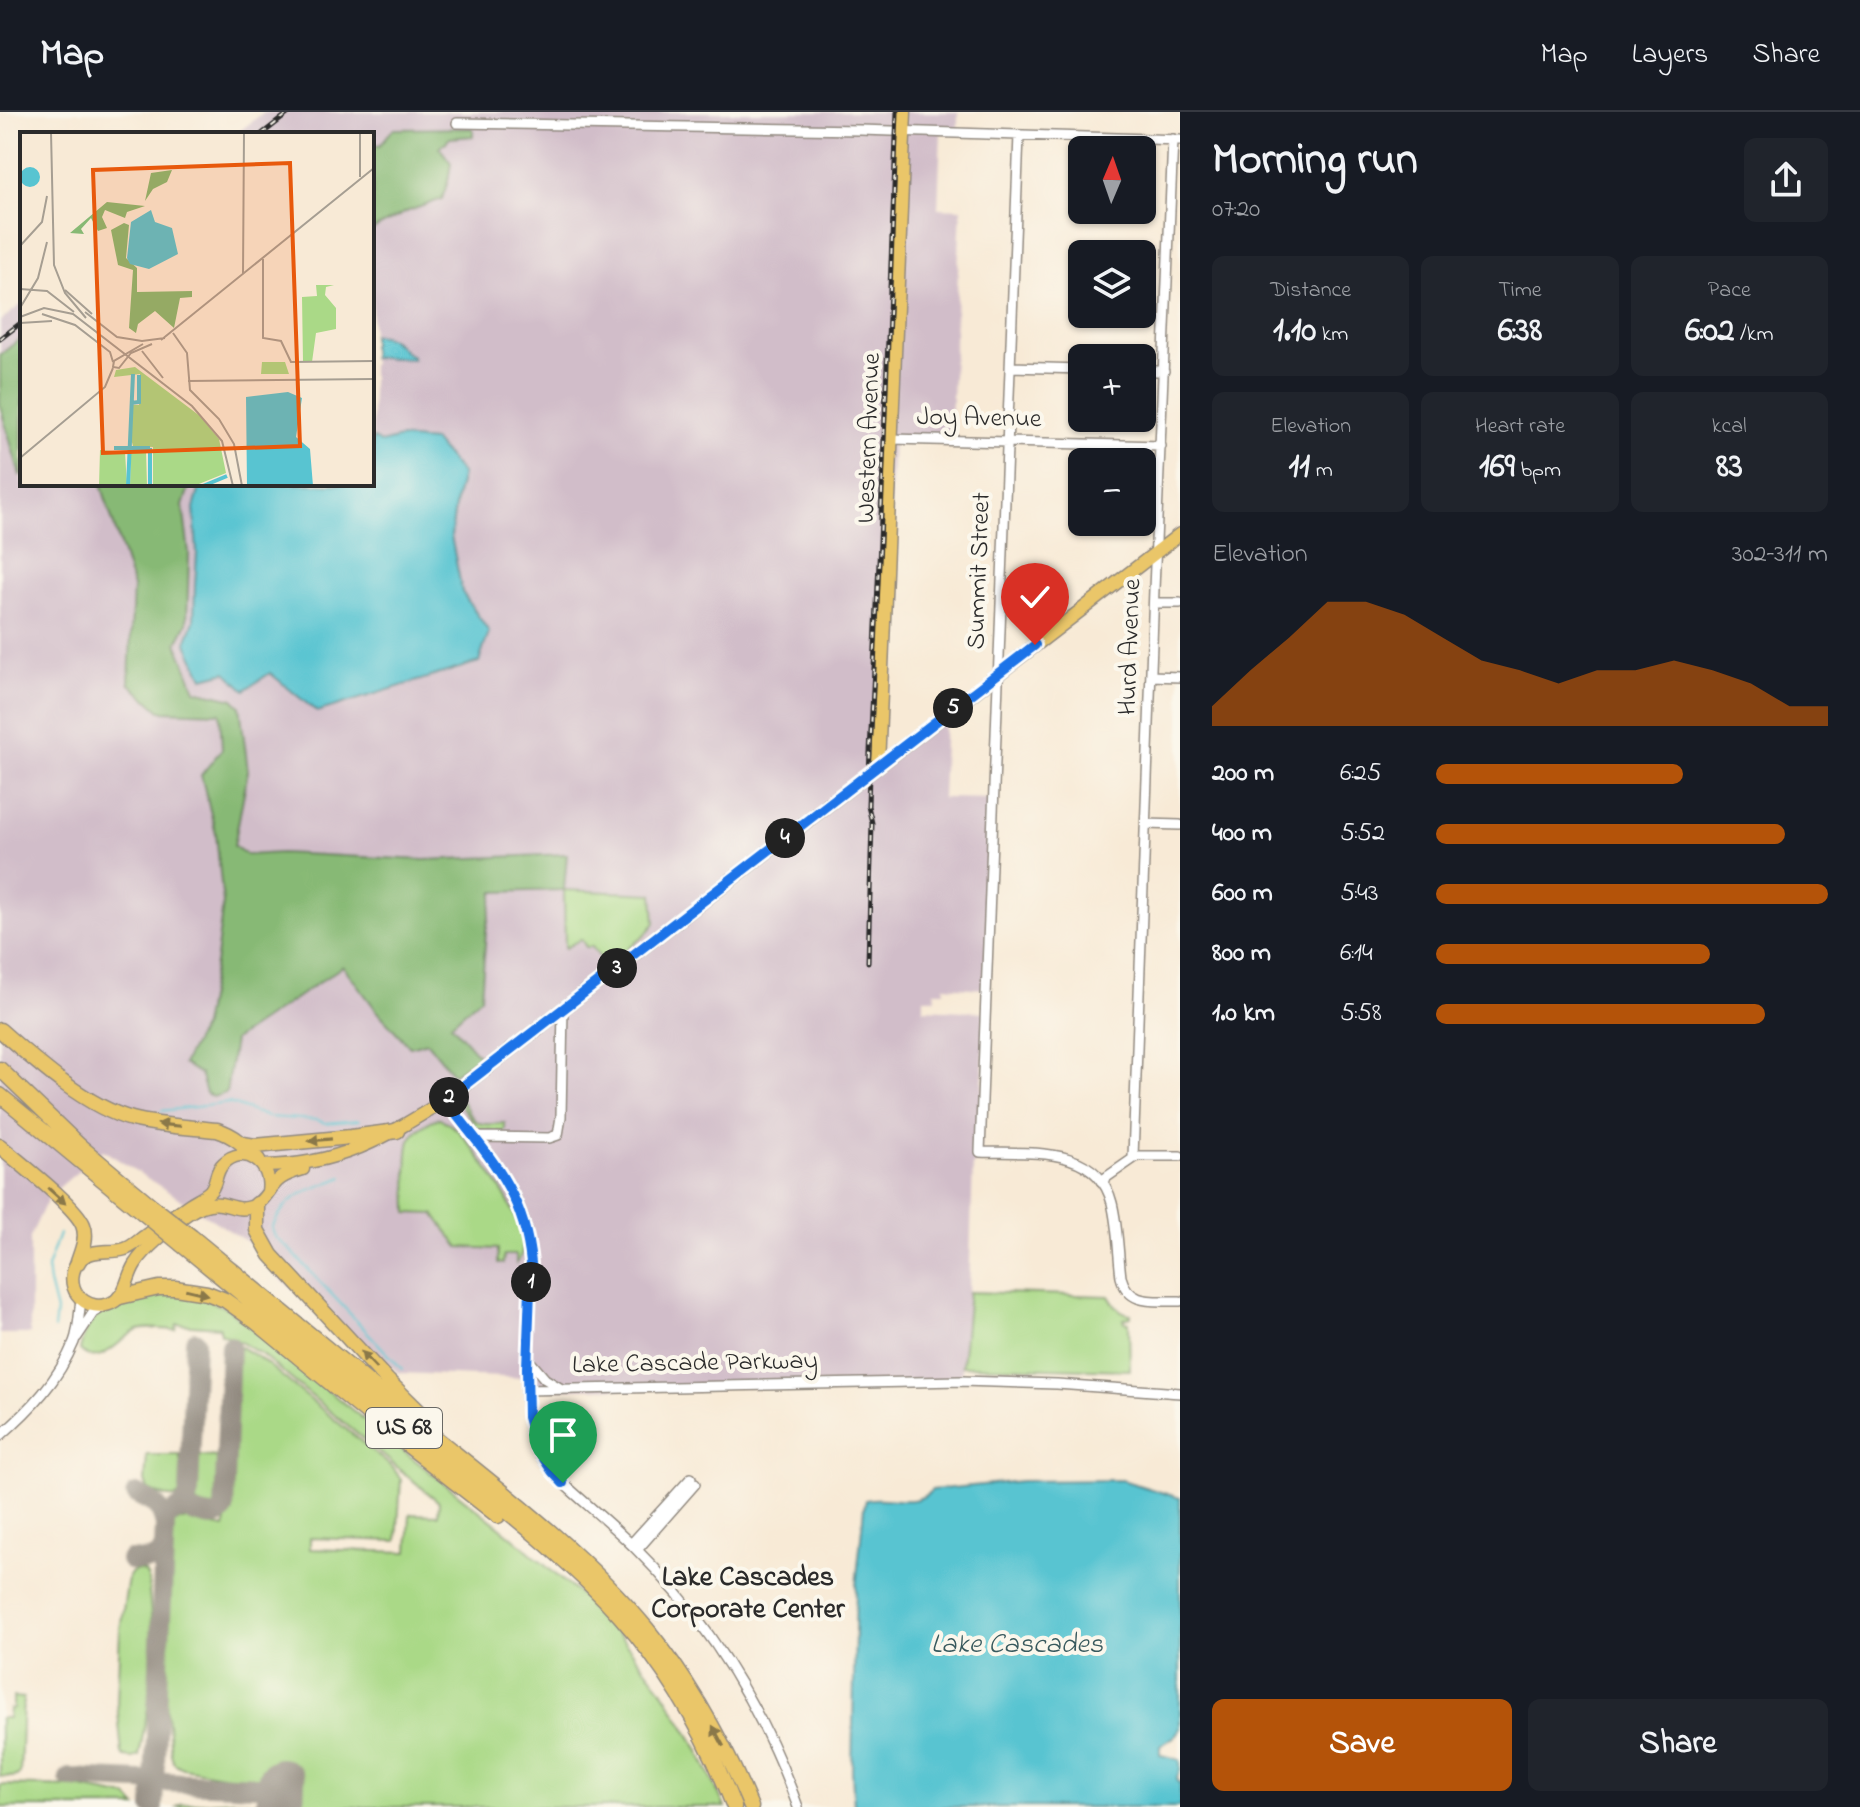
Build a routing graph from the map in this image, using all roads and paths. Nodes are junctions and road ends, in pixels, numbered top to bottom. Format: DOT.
graph roads {
  1 [pos="905,112"];
  2 [pos="457,123"];
  3 [pos="904,132"];
  4 [pos="1019,135"];
  5 [pos="1177,140"];
  6 [pos="1011,367"];
  7 [pos="1068,369"];
  8 [pos="1156,371"];
  9 [pos="1164,371"];
  10 [pos="892,439"];
  11 [pos="1007,441"];
  12 [pos="1161,446"];
  13 [pos="1180,534"];
  14 [pos="1157,552"];
  15 [pos="1154,603"];
  16 [pos="1180,603"];
  17 [pos="998,673"];
  18 [pos="1151,676"];
  19 [pos="1180,677"];
  20 [pos="878,766"];
  21 [pos="1146,824"];
  22 [pos="1180,825"];
  23 [pos="563,1008"];
  24 [pos="0,1021"];
  25 [pos="0,1030"];
  26 [pos="20,1048"];
  27 [pos="0,1069"];
  28 [pos="0,1083"];
  29 [pos="0,1095"];
  30 [pos="445,1100"];
  31 [pos="397,1131"];
  32 [pos="473,1137"];
  33 [pos="243,1144"];
  34 [pos="0,1146"];
  35 [pos="80,1146"];
  36 [pos="1180,1156"];
  37 [pos="1133,1157"];
  38 [pos="317,1161"];
  39 [pos="261,1163"];
  40 [pos="1101,1181"];
  41 [pos="268,1191"];
  42 [pos="257,1204"];
  43 [pos="147,1209"];
  44 [pos="187,1241"];
  45 [pos="78,1262"];
  46 [pos="120,1297"];
  47 [pos="81,1299"];
  48 [pos="1180,1301"];
  49 [pos="105,1305"];
  50 [pos="75,1340"];
  51 [pos="527,1358"];
  52 [pos="526,1390"];
  53 [pos="563,1390"];
  54 [pos="1180,1393"];
  55 [pos="0,1436"];
  56 [pos="693,1481"];
  57 [pos="634,1547"];
  58 [pos="588,1566"];
  59 [pos="621,1617"];
  60 [pos="734,1807"];
  61 [pos="751,1807"];
  62 [pos="798,1807"];
  1 -- 3 [label="main road, Western Avenue"];
  2 -- 3 [label="street"];
  3 -- 4 [label="street"];
  3 -- 10 [label="main road, Western Avenue"];
  4 -- 5 [label="street"];
  4 -- 6 [label="street, Summit Street"];
  5 -- 9 [label="street, Hurd Avenue"];
  6 -- 7 [label="street"];
  6 -- 11 [label="street, Summit Street"];
  8 -- 9 [label="street"];
  9 -- 12 [label="street, Hurd Avenue"];
  10 -- 11 [label="street, Joy Avenue"];
  10 -- 20 [label="main road, Western Avenue"];
  11 -- 12 [label="street, Joy Avenue"];
  11 -- 17 [label="street, Summit Street"];
  12 -- 14 [label="street, Hurd Avenue"];
  13 -- 14 [label="main road"];
  14 -- 15 [label="street, Hurd Avenue"];
  14 -- 17 [label="main road"];
  15 -- 16 [label="street"];
  15 -- 18 [label="street, Hurd Avenue"];
  17 -- 20 [label="main road"];
  17 -- 40 [label="street, Summit Street"];
  18 -- 19 [label="street"];
  18 -- 21 [label="street, Hurd Avenue"];
  20 -- 23 [label="main road"];
  21 -- 22 [label="street"];
  21 -- 37 [label="street, Hurd Avenue"];
  23 -- 30 [label="main road"];
  23 -- 32 [label="street"];
  24 -- 26 [label="highway"];
  25 -- 26 [label="highway"];
  33 -- 26 [label="highway, one-way"];
  27 -- 35 [label="highway, US 68"];
  28 -- 35 [label="highway"];
  29 -- 43 [label="highway, US 68"];
  30 -- 31 [label="main road"];
  30 -- 32 [label="street"];
  31 -- 33 [label="highway, one-way"];
  31 -- 38 [label="main road"];
  32 -- 51 [label="street"];
  33 -- 39 [label="highway"];
  34 -- 45 [label="highway, one-way"];
  35 -- 43 [label="highway, US 68"];
  36 -- 37 [label="street"];
  37 -- 40 [label="street"];
  38 -- 39 [label="main road"];
  38 -- 41 [label="main road"];
  39 -- 41 [label="main road"];
  39 -- 45 [label="main road"];
  40 -- 48 [label="street"];
  41 -- 42 [label="main road"];
  42 -- 46 [label="main road"];
  58 -- 42 [label="highway, one-way"];
  43 -- 44 [label="highway, US 68, bridge"];
  44 -- 58 [label="highway, US 68"];
  44 -- 59 [label="highway, US 68"];
  45 -- 47 [label="main road"];
  46 -- 49 [label="main road"];
  46 -- 59 [label="highway, one-way"];
  47 -- 49 [label="main road"];
  47 -- 50 [label="street"];
  49 -- 50 [label="street"];
  50 -- 55 [label="street"];
  51 -- 52 [label="street"];
  51 -- 53 [label="street"];
  52 -- 53 [label="street, Lake Cascade Parkway"];
  52 -- 57 [label="street"];
  53 -- 54 [label="street, Lake Cascade Parkway"];
  56 -- 57 [label="street"];
  57 -- 62 [label="street"];
  61 -- 58 [label="highway, US 68, one-way"];
  59 -- 60 [label="highway, US 68"];
}
